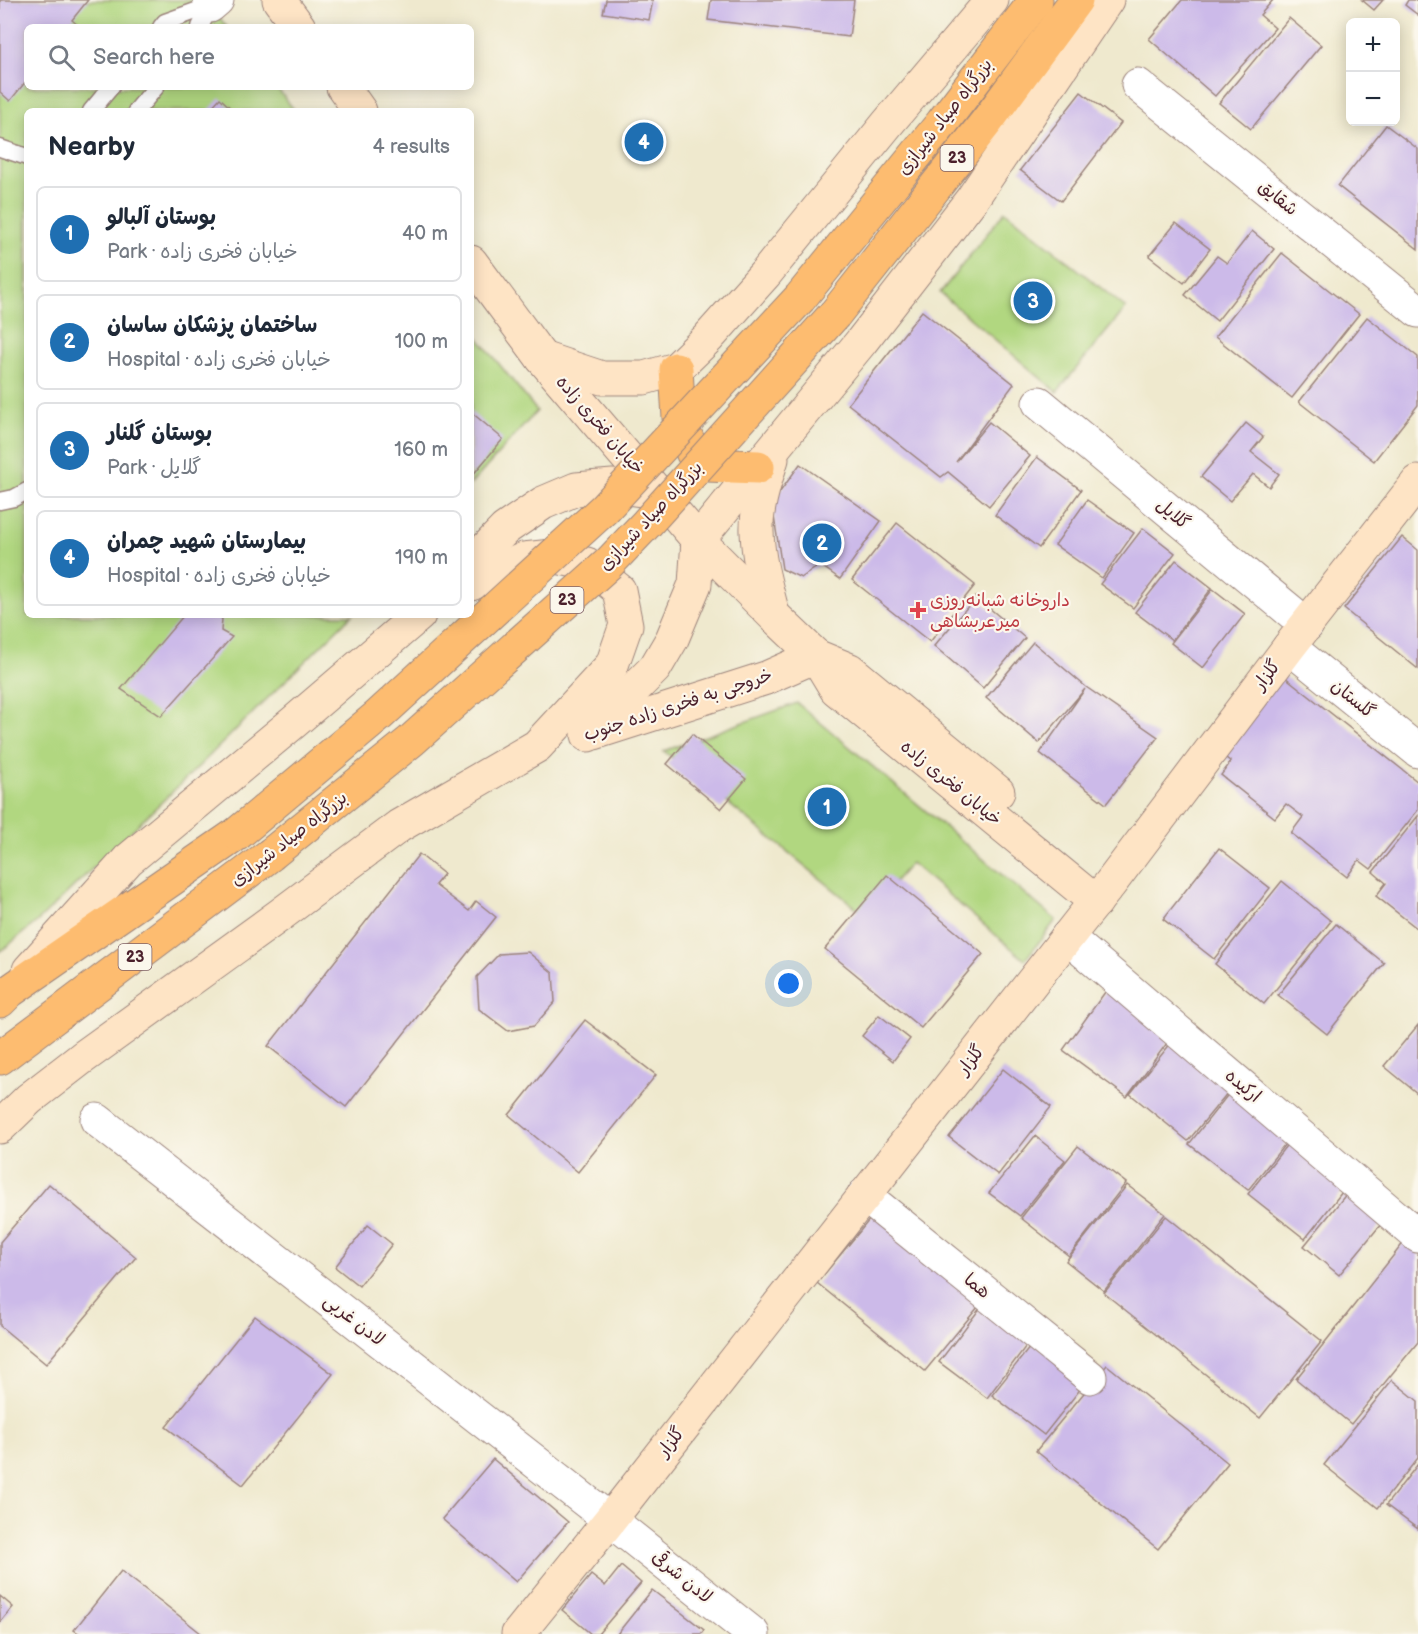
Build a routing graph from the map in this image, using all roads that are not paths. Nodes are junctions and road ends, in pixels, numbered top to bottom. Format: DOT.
graph roads {
  1 [pos="279,0"];
  2 [pos="992,0"];
  3 [pos="1036,0"];
  4 [pos="1076,0"];
  5 [pos="1107,0"];
  6 [pos="209,11"];
  7 [pos="163,24"];
  8 [pos="297,24"];
  9 [pos="1138,85"];
  10 [pos="108,90"];
  11 [pos="154,90"];
  12 [pos="345,90"];
  13 [pos="94,108"];
  14 [pos="138,108"];
  15 [pos="358,108"];
  16 [pos="0,148"];
  17 [pos="24,156"];
  18 [pos="474,266"];
  19 [pos="1418,311"];
  20 [pos="542,358"];
  21 [pos="676,369"];
  22 [pos="1039,403"];
  23 [pos="768,456"];
  24 [pos="1418,482"];
  25 [pos="24,493"];
  26 [pos="658,493"];
  27 [pos="0,501"];
  28 [pos="698,540"];
  29 [pos="474,561"];
  30 [pos="474,583"];
  31 [pos="774,616"];
  32 [pos="415,618"];
  33 [pos="1298,636"];
  34 [pos="816,656"];
  35 [pos="588,735"];
  36 [pos="537,746"];
  37 [pos="1418,751"];
  38 [pos="1103,893"];
  39 [pos="1067,937"];
  40 [pos="5,996"];
  41 [pos="0,1058"];
  42 [pos="29,1099"];
  43 [pos="0,1118"];
  44 [pos="97,1120"];
  45 [pos="0,1127"];
  46 [pos="864,1196"];
  47 [pos="1418,1236"];
  48 [pos="1090,1377"];
  49 [pos="610,1520"];
  50 [pos="518,1634"];
  51 [pos="753,1634"];
  1 -- 8 [label="main road"];
  2 -- 21 [label="main road"];
  3 -- 40 [label="highway, بزرگراه صیاد شیرازی / 23, bridge"];
  4 -- 41 [label="highway, بزرگراه صیاد شیرازی / 23, bridge"];
  5 -- 23 [label="main road"];
  6 -- 7 [label="lane"];
  9 -- 19 [label="street, شقایق"];
  10 -- 13 [label="lane"];
  11 -- 14 [label="lane"];
  12 -- 15 [label="main road"];
  16 -- 17 [label="lane"];
  18 -- 20 [label="main road, خیابان فخری زاده"];
  20 -- 21 [label="main road"];
  20 -- 26 [label="main road, خیابان فخری زاده"];
  21 -- 23 [label="highway"];
  22 -- 33 [label="street, گلایل"];
  23 -- 28 [label="main road"];
  23 -- 31 [label="main road"];
  24 -- 33 [label="main road, گلزار"];
  25 -- 27 [label="lane"];
  26 -- 28 [label="main road, خیابان فخری زاده"];
  26 -- 29 [label="main road"];
  28 -- 31 [label="main road, خیابان فخری زاده"];
  28 -- 35 [label="main road"];
  30 -- 36 [label="main road"];
  31 -- 34 [label="main road, خیابان فخری زاده"];
  32 -- 40 [label="main road"];
  33 -- 37 [label="street, گلستان"];
  33 -- 38 [label="main road, گلزار"];
  34 -- 35 [label="main road, خروجی به فخری زاده جنوب"];
  34 -- 38 [label="main road, خیابان فخری زاده"];
  35 -- 36 [label="main road, خروجی به فخری زاده جنوب"];
  36 -- 42 [label="main road"];
  38 -- 39 [label="main road, گلزار"];
  39 -- 46 [label="main road, گلزار"];
  39 -- 47 [label="street, ارکیده"];
  42 -- 43 [label="main road"];
  42 -- 45 [label="main road"];
  44 -- 49 [label="street, لادن غربی"];
  46 -- 48 [label="street, هما"];
  46 -- 49 [label="main road, گلزار"];
  49 -- 50 [label="main road, گلزار"];
  49 -- 51 [label="street, لادن شرقی"];
}
